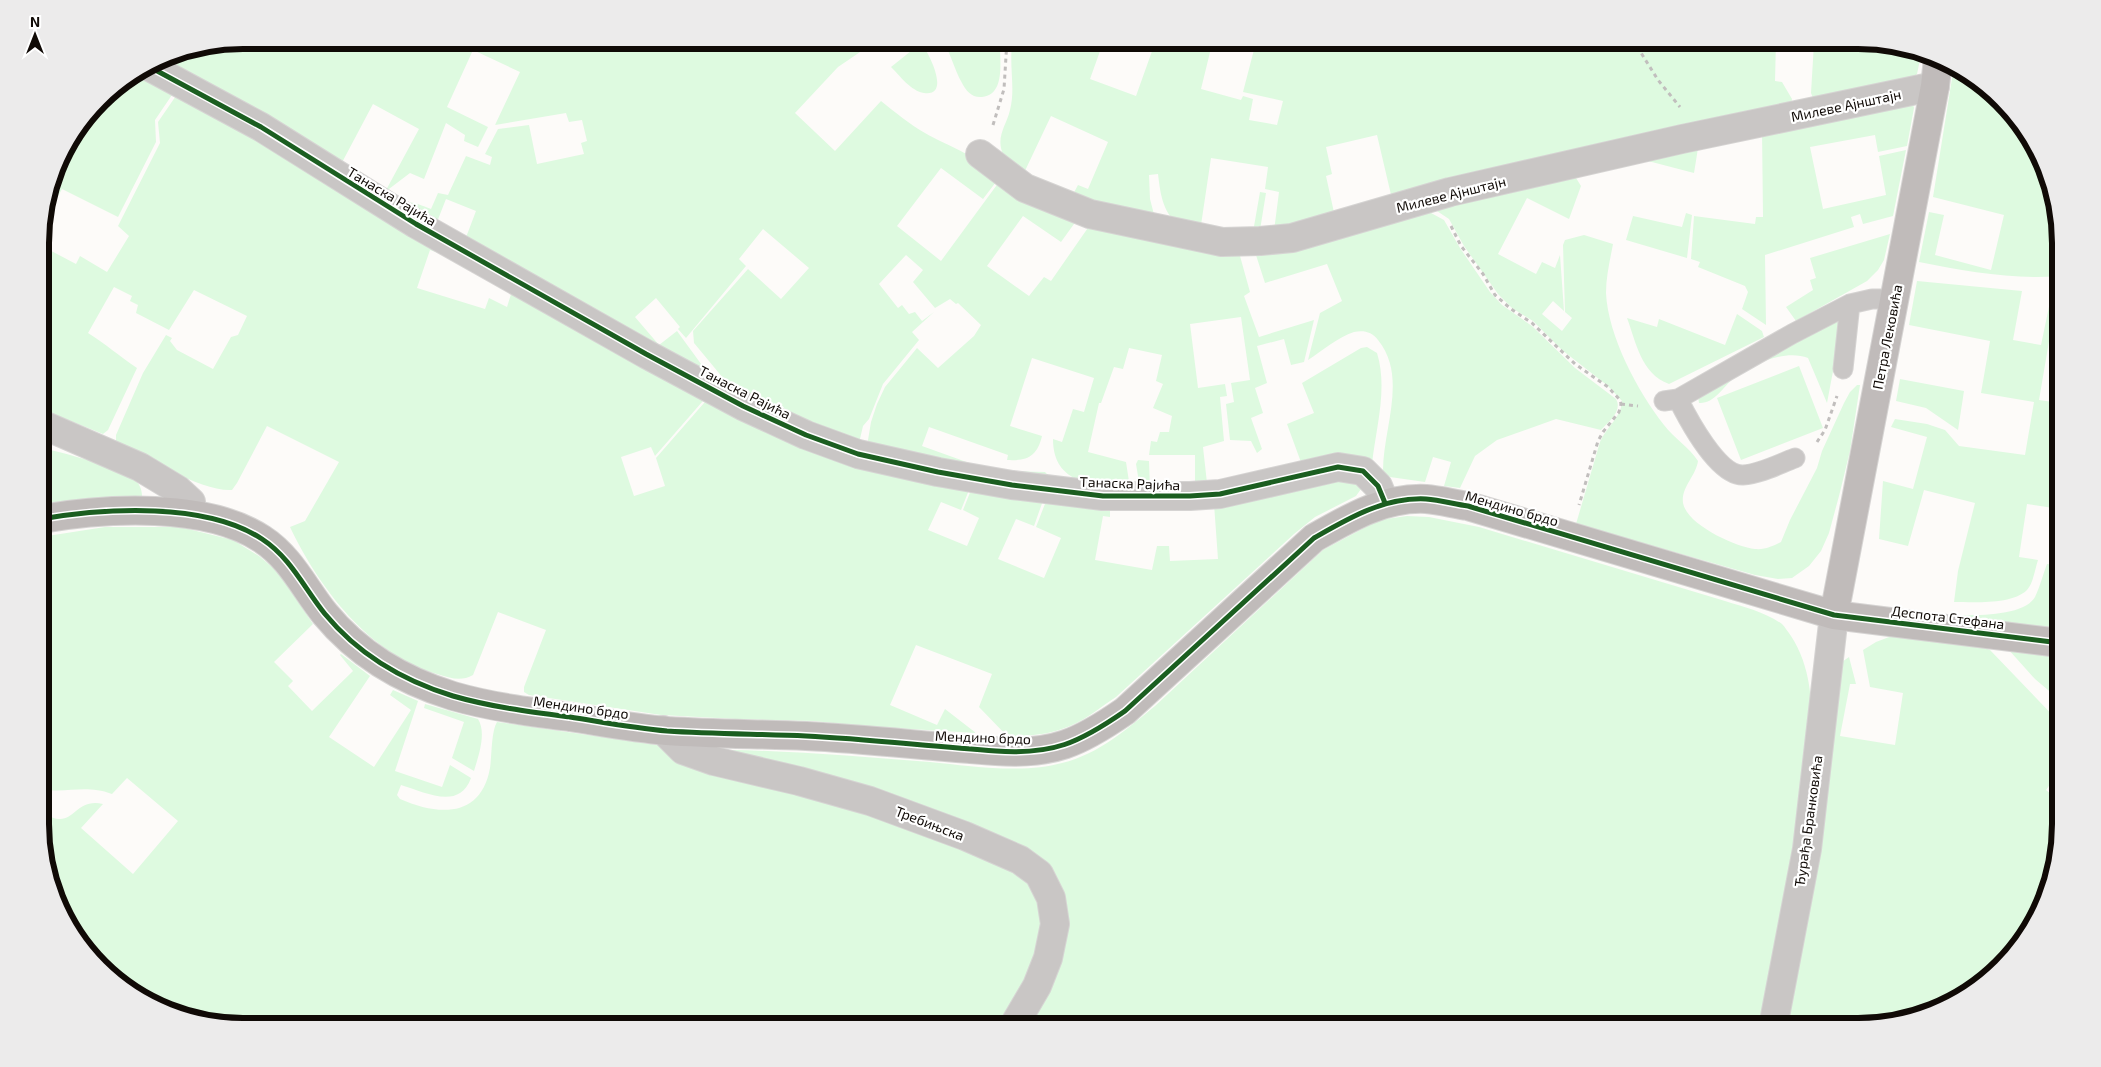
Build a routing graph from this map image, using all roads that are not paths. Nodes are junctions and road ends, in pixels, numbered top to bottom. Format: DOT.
graph roads {
  1 [pos="1937,66"];
  2 [pos="155,70"];
  3 [pos="1935,86"];
  4 [pos="980,154"];
  5 [pos="1894,299"];
  6 [pos="1850,304"];
  7 [pos="1843,369"];
  8 [pos="49,427"];
  9 [pos="1795,458"];
  10 [pos="1385,503"];
  11 [pos="192,514"];
  12 [pos="49,518"];
  13 [pos="1834,614"];
  14 [pos="2052,642"];
  15 [pos="663,730"];
  16 [pos="1019,1018"];
  17 [pos="1775,1018"];
  1 -- 3 [label="street, Петра Лековића"];
  2 -- 10 [label="street, Танаска Рајића"];
  3 -- 4 [label="street, Милеве Ајнштајн"];
  3 -- 5 [label="street, Петра Лековића"];
  5 -- 6 [label="lane"];
  5 -- 13 [label="street, Петра Лековића"];
  6 -- 7 [label="lane"];
  6 -- 9 [label="lane"];
  8 -- 11 [label="street"];
  10 -- 13 [label="street, Мендино брдо"];
  10 -- 15 [label="street, Мендино брдо"];
  11 -- 12 [label="street, Мендино брдо"];
  11 -- 15 [label="street, Мендино брдо"];
  13 -- 14 [label="street, Деспота Стефана"];
  13 -- 17 [label="street, Ђурађа Бранковића"];
  15 -- 16 [label="street, Требињска"];
}
